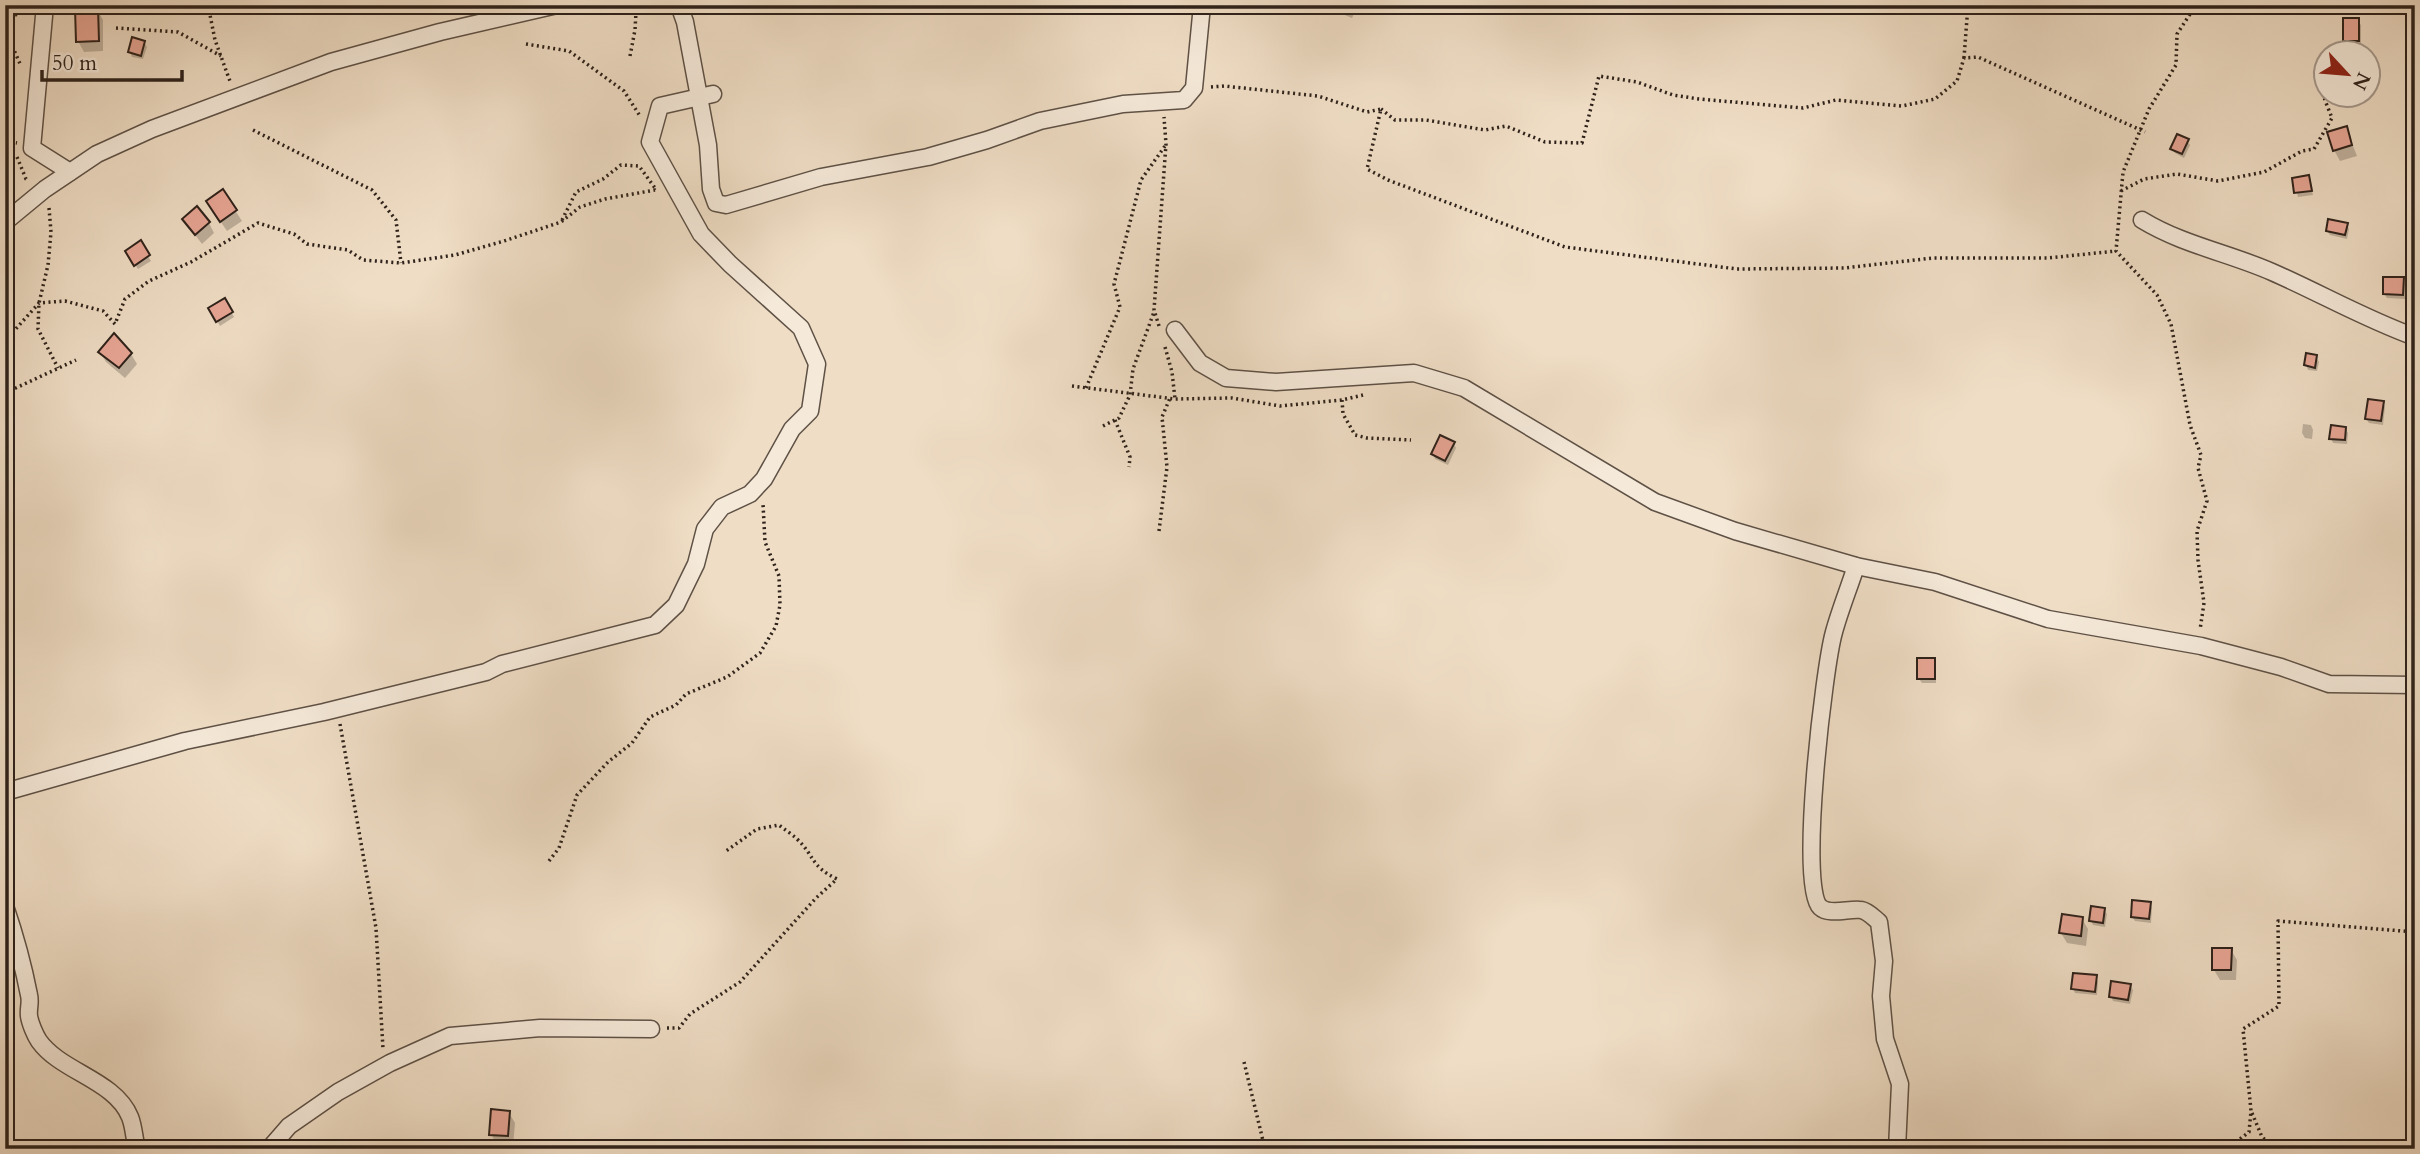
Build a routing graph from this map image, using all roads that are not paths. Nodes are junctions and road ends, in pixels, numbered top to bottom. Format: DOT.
graph roads {
  1 [pos="46,5"];
  2 [pos="557,5"];
  3 [pos="679,5"];
  4 [pos="1202,5"];
  5 [pos="706,95"];
  6 [pos="70,172"];
  7 [pos="2142,220"];
  8 [pos="5,222"];
  9 [pos="1168,332"];
  10 [pos="2415,337"];
  11 [pos="1856,566"];
  12 [pos="2415,685"];
  13 [pos="5,792"];
  14 [pos="5,906"];
  15 [pos="651,1029"];
  16 [pos="137,1149"];
  17 [pos="269,1149"];
  18 [pos="1897,1149"];
  1 -- 6 [label="street"];
  2 -- 6 [label="street"];
  3 -- 5 [label="street"];
  4 -- 5 [label="street"];
  5 -- 13 [label="street"];
  6 -- 8 [label="street"];
  7 -- 10 [label="street"];
  9 -- 11 [label="street"];
  11 -- 12 [label="street"];
  11 -- 18 [label="street"];
  14 -- 16 [label="street"];
  15 -- 17 [label="street"];
}
